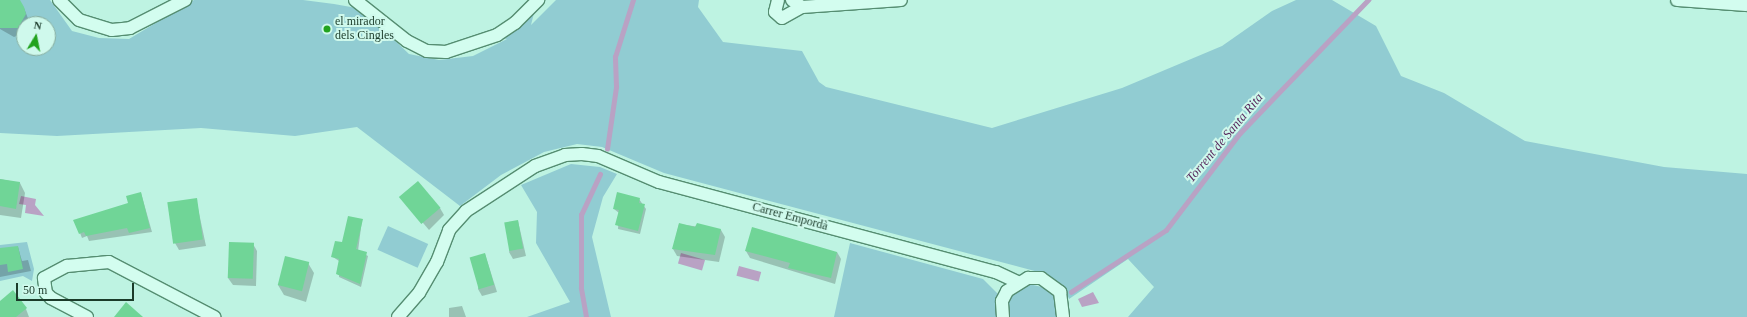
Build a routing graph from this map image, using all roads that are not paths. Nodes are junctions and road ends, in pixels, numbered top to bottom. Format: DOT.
graph roads {
  1 [pos="59,0"];
  2 [pos="185,0"];
  3 [pos="355,0"];
  4 [pos="538,0"];
  5 [pos="778,0"];
  6 [pos="901,0"];
  7 [pos="1677,0"];
  8 [pos="797,3"];
  9 [pos="68,5"];
  10 [pos="1747,5"];
  11 [pos="1017,282"];
  12 [pos="87,317"];
  13 [pos="214,317"];
  14 [pos="398,317"];
  15 [pos="1003,317"];
  16 [pos="1063,317"];
  1 -- 9 [label="street"];
  2 -- 9 [label="street"];
  3 -- 4 [label="street"];
  5 -- 8 [label="street"];
  6 -- 8 [label="street"];
  7 -- 10 [label="street"];
  11 -- 14 [label="street, Carrer Empordà"];
  11 -- 15 [label="street"];
  11 -- 16 [label="street"];
  12 -- 13 [label="street"];
}
